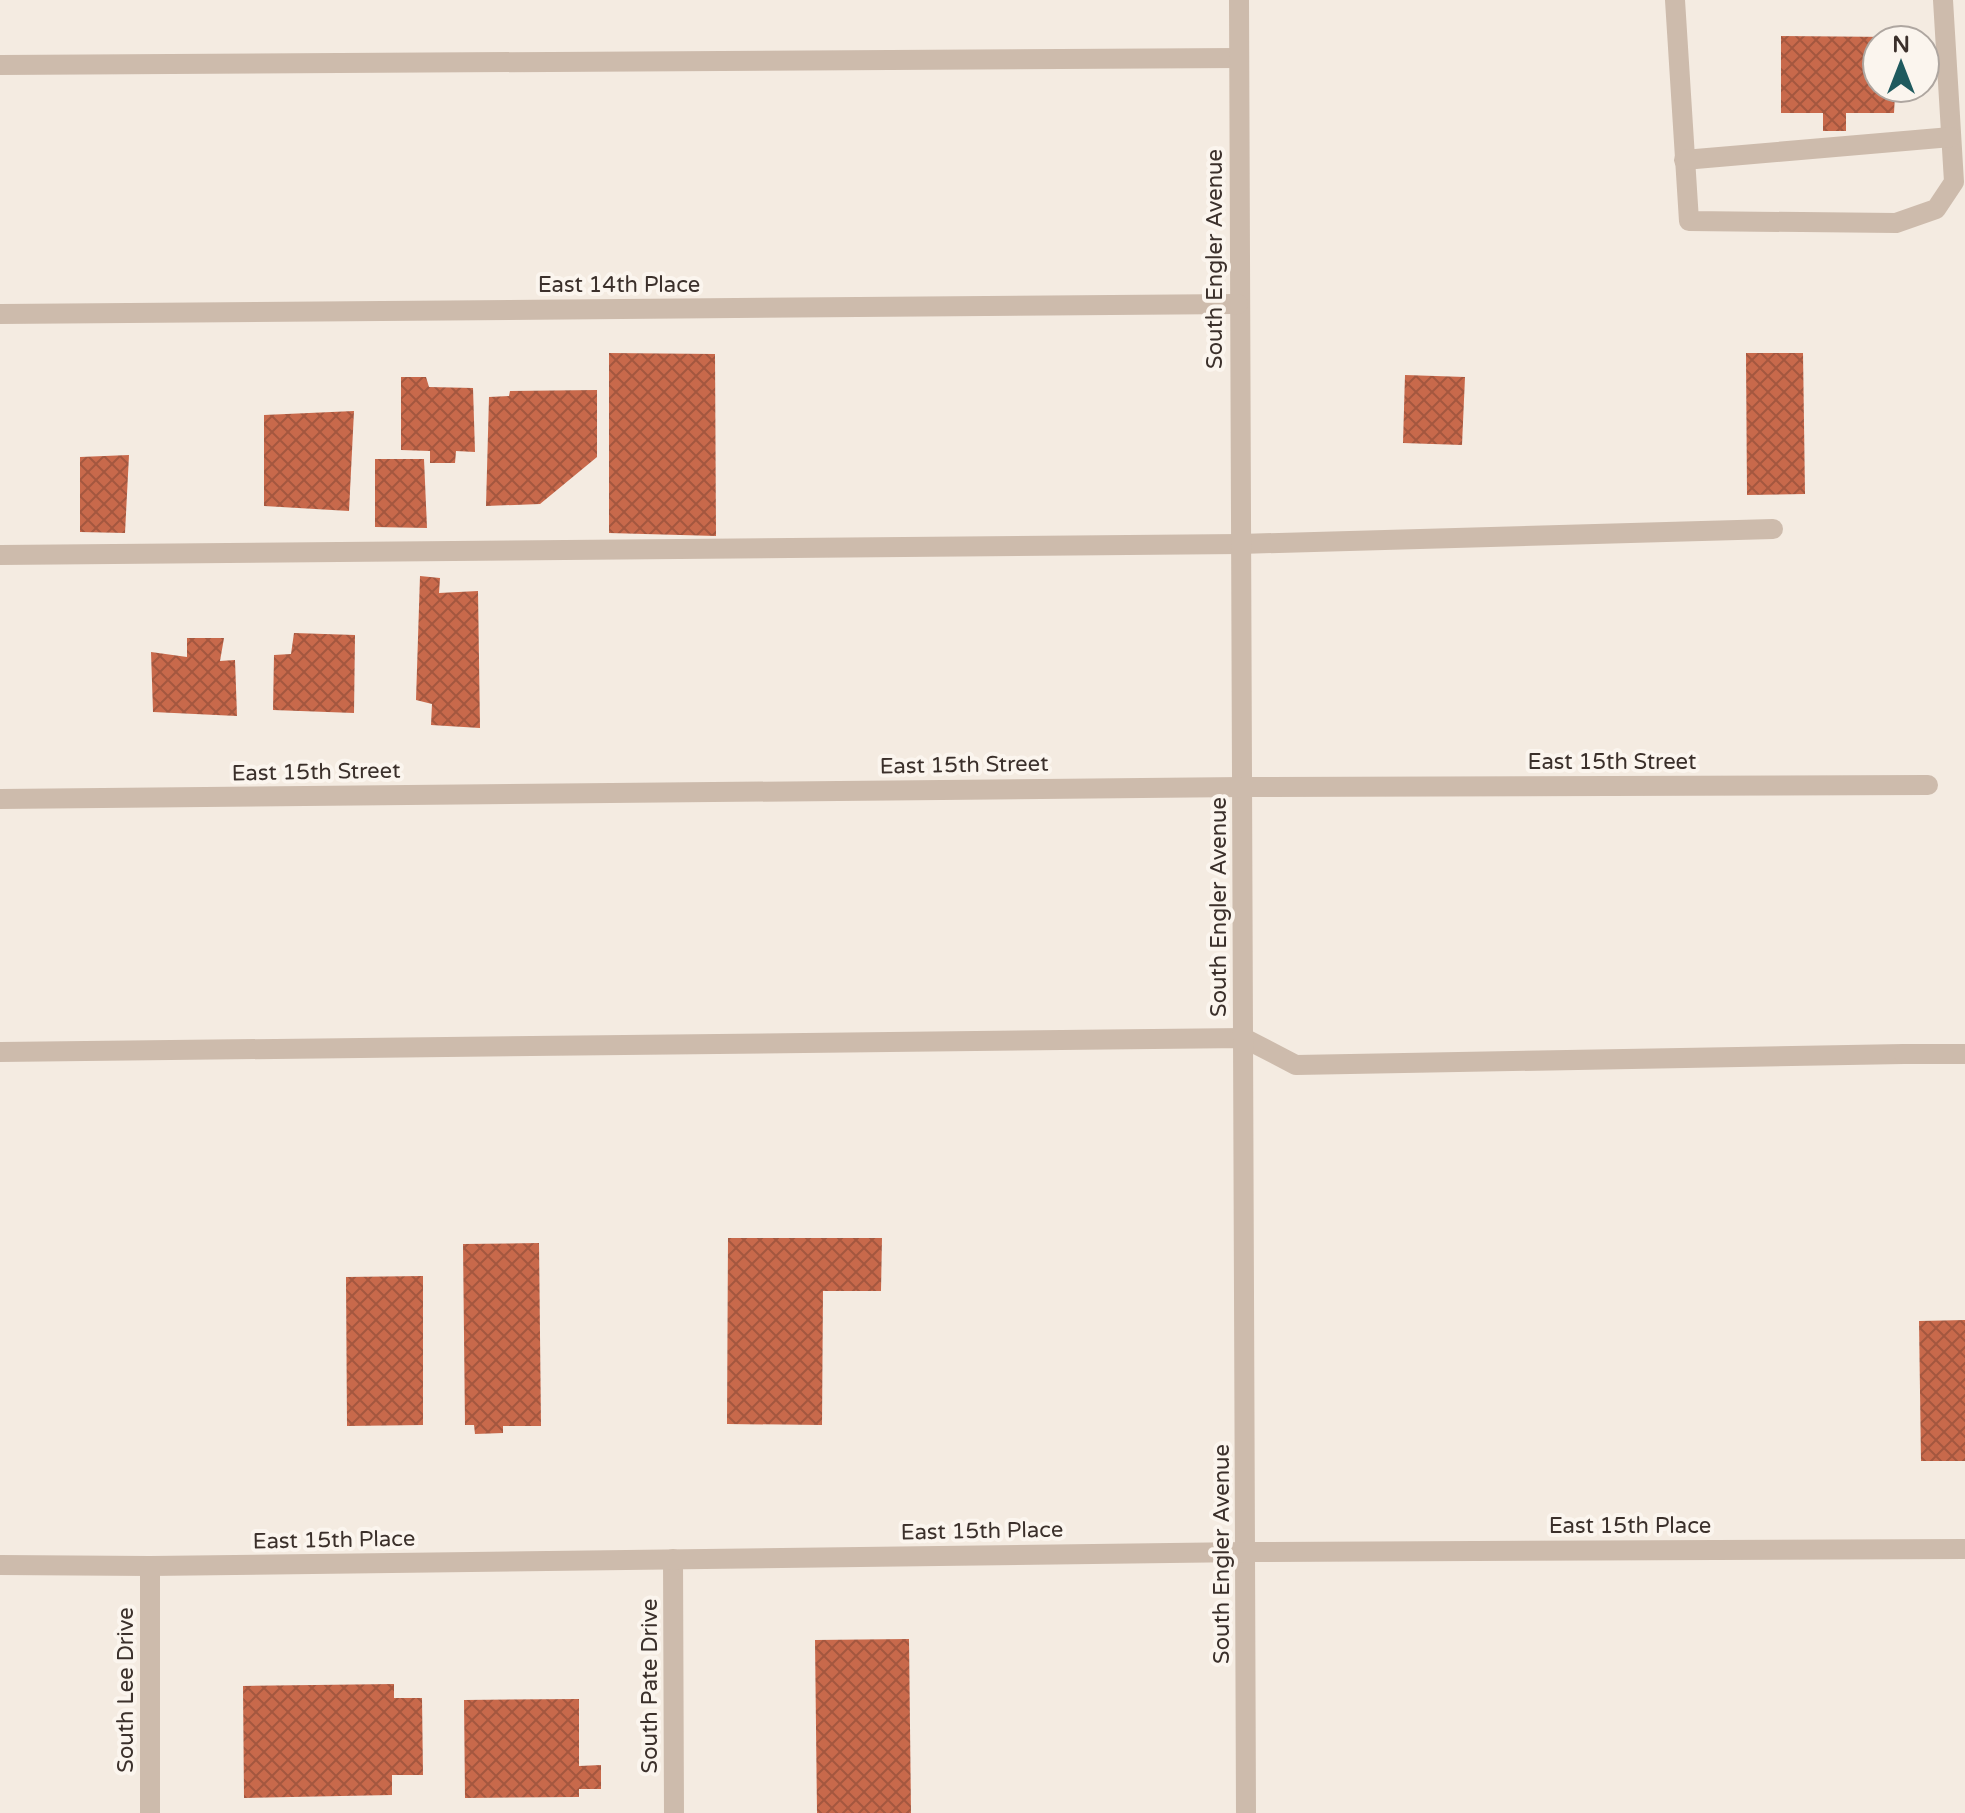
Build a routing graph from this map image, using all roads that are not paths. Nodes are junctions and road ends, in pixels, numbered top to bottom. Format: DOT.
graph roads {
  1 [pos="1239,0"];
  2 [pos="1675,0"];
  3 [pos="1943,0"];
  4 [pos="1239,58"];
  5 [pos="0,65"];
  6 [pos="1951,137"];
  7 [pos="1684,160"];
  8 [pos="1238,304"];
  9 [pos="0,314"];
  10 [pos="1773,529"];
  11 [pos="1240,544"];
  12 [pos="0,555"];
  13 [pos="1928,785"];
  14 [pos="1243,787"];
  15 [pos="0,799"];
  16 [pos="1244,1038"];
  17 [pos="0,1052"];
  18 [pos="1965,1054"];
  19 [pos="1965,1549"];
  20 [pos="1247,1552"];
  21 [pos="673,1559"];
  22 [pos="0,1565"];
  23 [pos="150,1566"];
  24 [pos="150,1813"];
  25 [pos="674,1813"];
  26 [pos="1246,1813"];
  1 -- 4 [label="street, South Engler Avenue"];
  2 -- 7 [label="street"];
  3 -- 6 [label="street"];
  4 -- 5 [label="street"];
  4 -- 8 [label="street, South Engler Avenue"];
  6 -- 7 [label="street"];
  6 -- 7 [label="street"];
  8 -- 9 [label="street, East 14th Place"];
  8 -- 11 [label="street, South Engler Avenue"];
  10 -- 11 [label="street"];
  11 -- 12 [label="street"];
  11 -- 14 [label="street, South Engler Avenue"];
  13 -- 14 [label="street, East 15th Street"];
  14 -- 15 [label="street, East 15th Street"];
  14 -- 16 [label="street, South Engler Avenue"];
  16 -- 17 [label="street"];
  16 -- 18 [label="street"];
  16 -- 20 [label="street, South Engler Avenue"];
  19 -- 20 [label="street, East 15th Place"];
  20 -- 21 [label="street, East 15th Place"];
  20 -- 26 [label="street, South Engler Avenue"];
  21 -- 23 [label="street, East 15th Place"];
  21 -- 25 [label="street, South Pate Drive"];
  22 -- 23 [label="street, East 15th Place"];
  23 -- 24 [label="street, South Lee Drive"];
}
